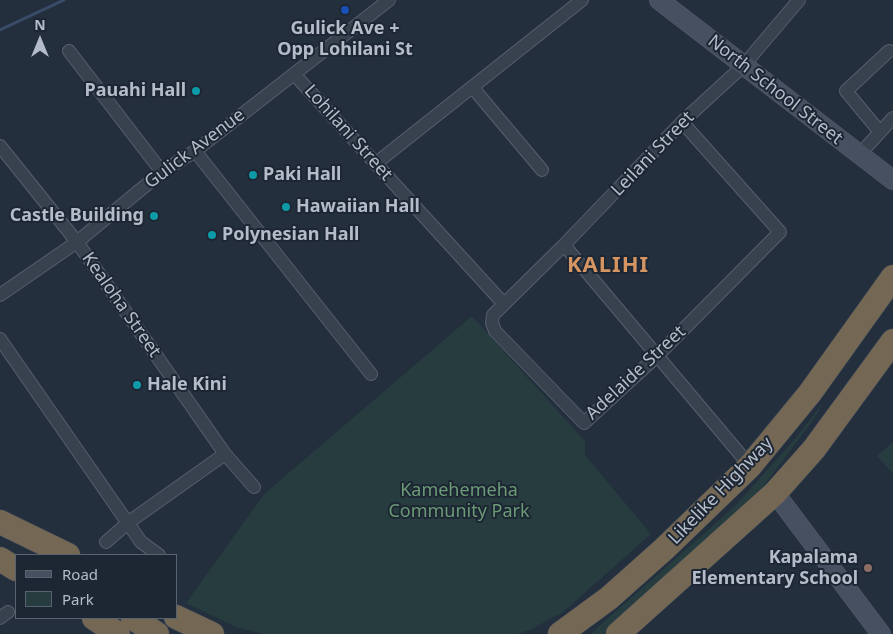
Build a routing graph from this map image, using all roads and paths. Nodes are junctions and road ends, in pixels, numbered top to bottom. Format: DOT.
graph roads {
  1 [pos="389,0"];
  2 [pos="582,0"];
  3 [pos="659,0"];
  4 [pos="799,0"];
  5 [pos="69,51"];
  6 [pos="889,51"];
  7 [pos="743,66"];
  8 [pos="294,74"];
  9 [pos="473,88"];
  10 [pos="893,118"];
  11 [pos="682,122"];
  12 [pos="880,132"];
  13 [pos="0,146"];
  14 [pos="194,151"];
  15 [pos="859,155"];
  16 [pos="375,164"];
  17 [pos="542,170"];
  18 [pos="162,172"];
  19 [pos="893,180"];
  20 [pos="77,242"];
  21 [pos="564,245"];
  22 [pos="893,277"];
  23 [pos="0,295"];
  24 [pos="503,303"];
  25 [pos="0,339"];
  26 [pos="893,341"];
  27 [pos="658,355"];
  28 [pos="371,374"];
  29 [pos="225,454"];
  30 [pos="750,466"];
  31 [pos="254,487"];
  32 [pos="774,493"];
  33 [pos="0,522"];
  34 [pos="129,522"];
  35 [pos="0,536"];
  36 [pos="106,542"];
  37 [pos="718,545"];
  38 [pos="31,554"];
  39 [pos="66,554"];
  40 [pos="158,554"];
  41 [pos="0,560"];
  42 [pos="15,568"];
  43 [pos="178,618"];
  44 [pos="75,619"];
  45 [pos="96,619"];
  46 [pos="134,619"];
  47 [pos="93,634"];
  48 [pos="118,634"];
  49 [pos="157,634"];
  50 [pos="212,634"];
  51 [pos="560,634"];
  52 [pos="599,634"];
  53 [pos="618,634"];
  54 [pos="881,634"];
  1 -- 8 [label="street, Gulick Avenue"];
  2 -- 9 [label="street"];
  3 -- 7 [label="main road, North School Street"];
  4 -- 7 [label="street, Leilani Street"];
  5 -- 18 [label="street"];
  6 -- 12 [label="street"];
  7 -- 11 [label="street, Leilani Street"];
  7 -- 15 [label="main road, North School Street"];
  8 -- 14 [label="street, Gulick Avenue"];
  8 -- 16 [label="street, Lohilani Street"];
  9 -- 16 [label="street"];
  9 -- 17 [label="street"];
  10 -- 12 [label="street"];
  11 -- 21 [label="street, Leilani Street"];
  11 -- 27 [label="street, Adelaide Street"];
  12 -- 15 [label="street"];
  13 -- 20 [label="street, Kealoha Street"];
  14 -- 18 [label="street, Gulick Avenue"];
  14 -- 28 [label="street"];
  15 -- 19 [label="main road, North School Street"];
  16 -- 24 [label="street, Lohilani Street"];
  18 -- 20 [label="street, Gulick Avenue"];
  20 -- 23 [label="street, Gulick Avenue"];
  20 -- 29 [label="street, Kealoha Street"];
  21 -- 24 [label="street, Leilani Street"];
  21 -- 27 [label="street"];
  22 -- 30 [label="highway, Likelike Highway"];
  24 -- 27 [label="street, Adelaide Street"];
  25 -- 34 [label="street"];
  26 -- 32 [label="highway, Likelike Highway"];
  27 -- 30 [label="street"];
  29 -- 31 [label="street, Kealoha Street"];
  29 -- 34 [label="street"];
  30 -- 51 [label="highway, Likelike Highway"];
  32 -- 37 [label="highway, Likelike Highway"];
  32 -- 54 [label="main road"];
  33 -- 39 [label="highway"];
  34 -- 36 [label="street"];
  34 -- 40 [label="street"];
  35 -- 38 [label="highway"];
  37 -- 52 [label="highway"];
  37 -- 53 [label="highway, Likelike Highway"];
  41 -- 42 [label="highway"];
  43 -- 50 [label="highway"];
  44 -- 47 [label="highway"];
  45 -- 48 [label="highway"];
  46 -- 49 [label="highway"];
}
